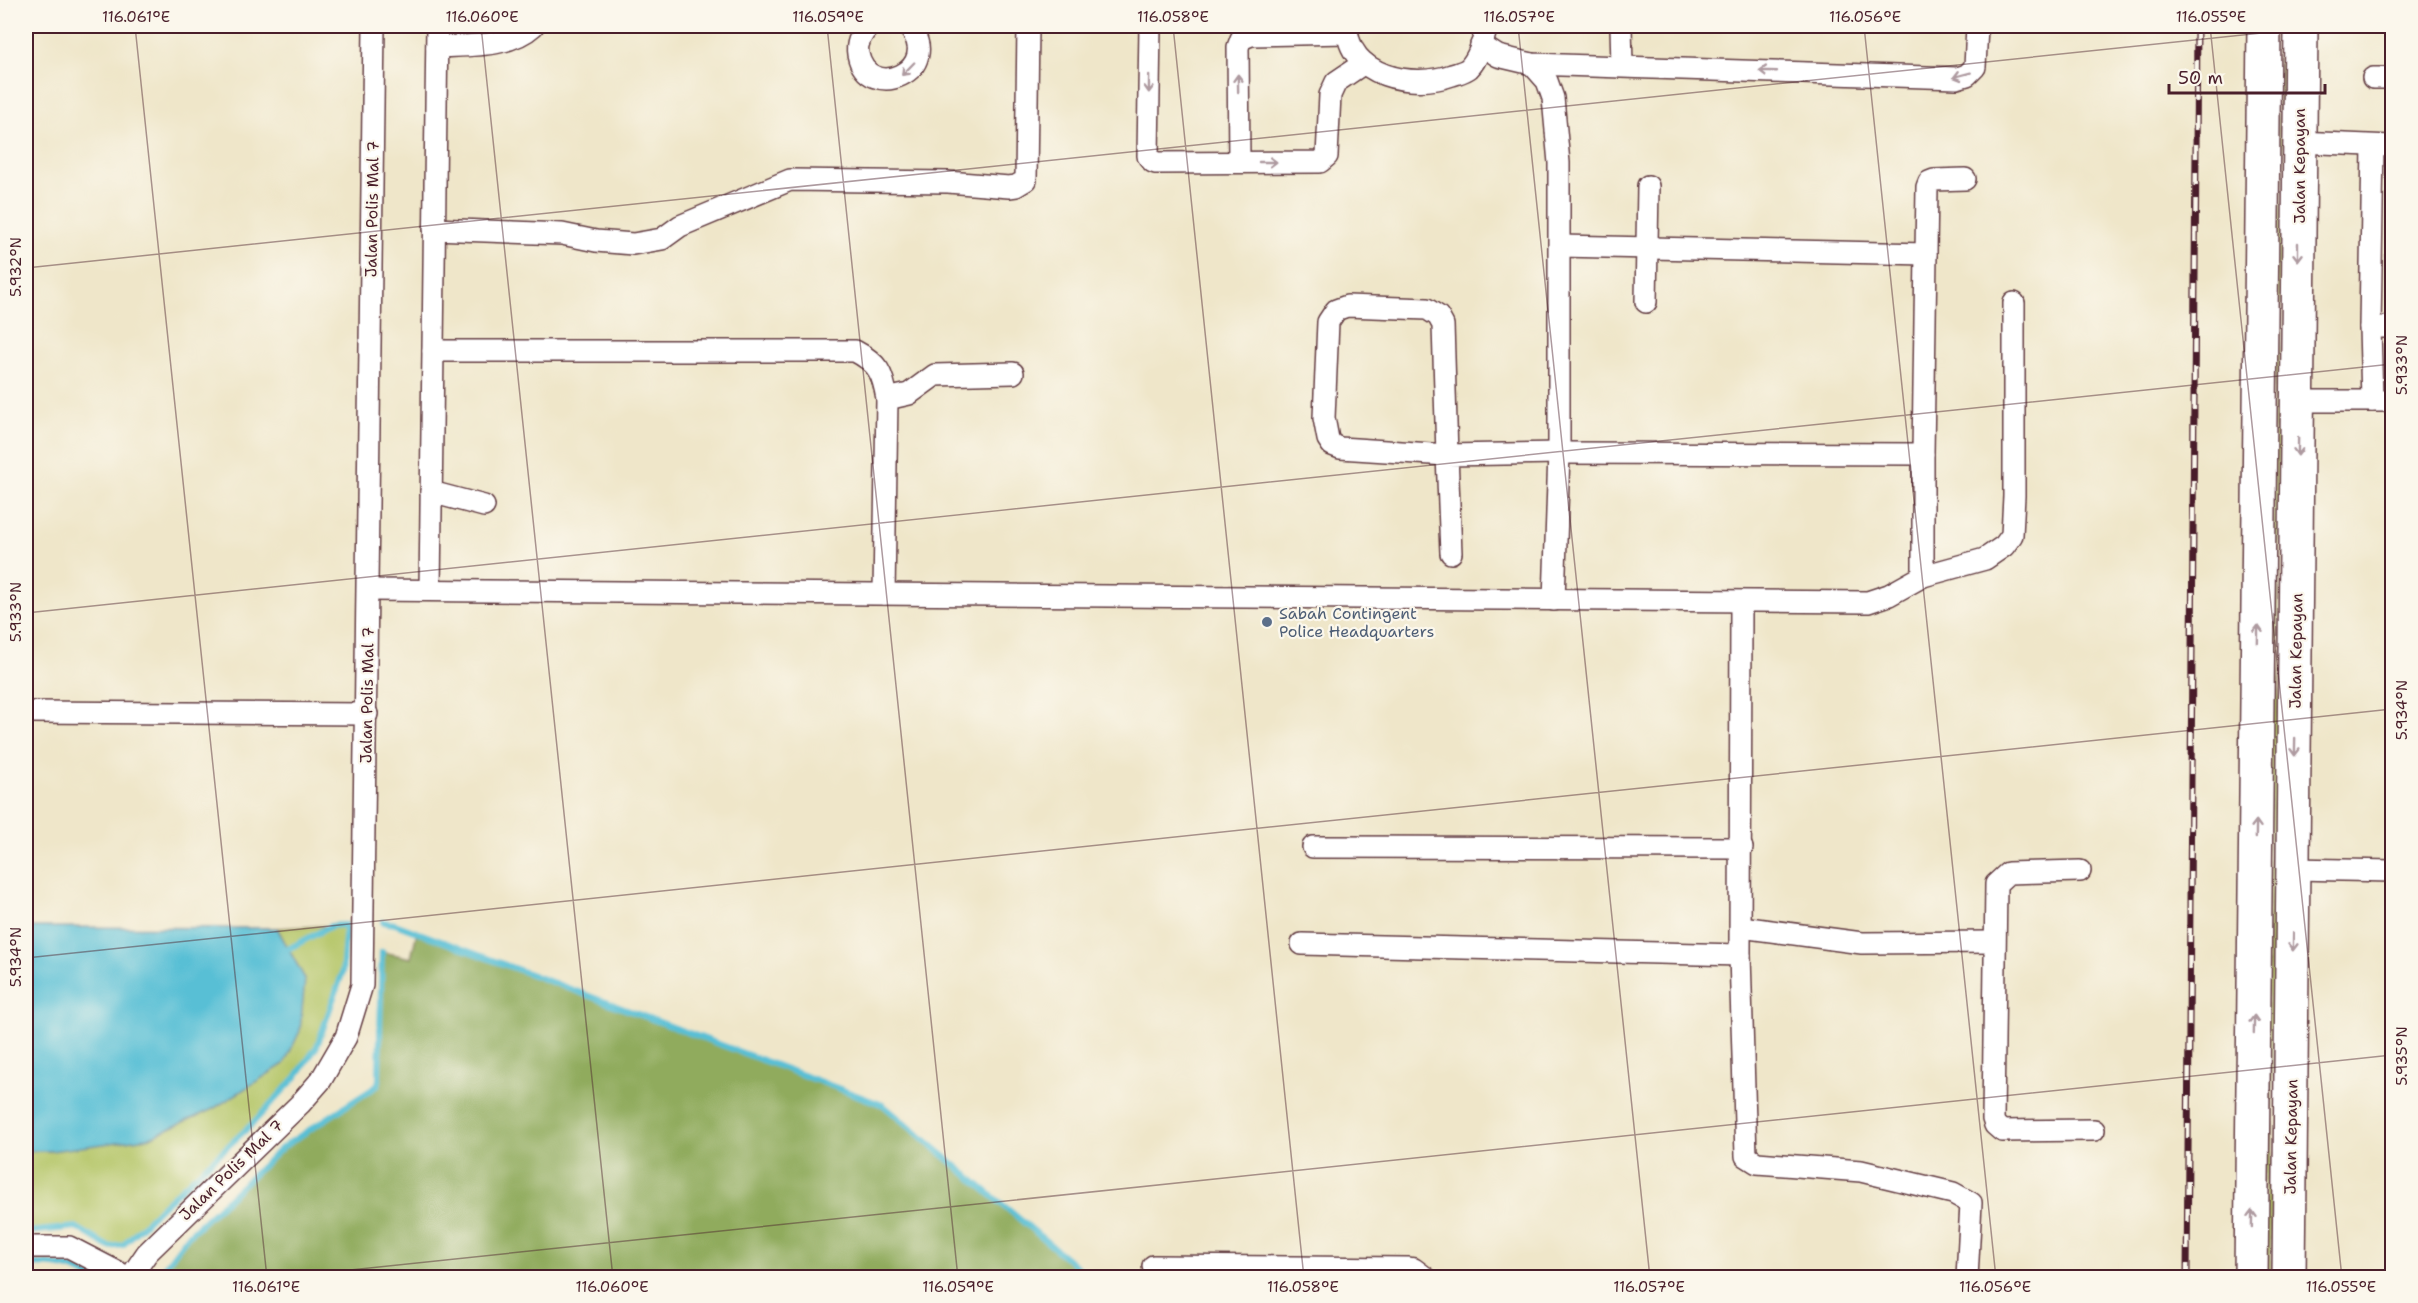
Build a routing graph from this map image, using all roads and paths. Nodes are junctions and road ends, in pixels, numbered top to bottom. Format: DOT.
graph roads {
  1 [pos="374,26"];
  2 [pos="437,26"];
  3 [pos="533,26"];
  4 [pos="869,26"];
  5 [pos="908,26"];
  6 [pos="1028,26"];
  7 [pos="1150,26"];
  8 [pos="1621,26"];
  9 [pos="1977,26"];
  10 [pos="2264,26"];
  11 [pos="2301,26"];
  12 [pos="1347,29"];
  13 [pos="1484,35"];
  14 [pos="437,48"];
  15 [pos="1364,63"];
  16 [pos="1532,64"];
  17 [pos="1622,66"];
  18 [pos="2298,142"];
  19 [pos="2383,146"];
  20 [pos="1239,162"];
  21 [pos="1965,179"];
  22 [pos="1648,186"];
  23 [pos="434,229"];
  24 [pos="1560,246"];
  25 [pos="1647,249"];
  26 [pos="1926,254"];
  27 [pos="1646,302"];
  28 [pos="2014,303"];
  29 [pos="2370,327"];
  30 [pos="2392,327"];
  31 [pos="433,351"];
  32 [pos="1013,373"];
  33 [pos="887,399"];
  34 [pos="2298,401"];
  35 [pos="2382,401"];
  36 [pos="1558,453"];
  37 [pos="1923,454"];
  38 [pos="1448,455"];
  39 [pos="431,492"];
  40 [pos="484,506"];
  41 [pos="1451,553"];
  42 [pos="1923,576"];
  43 [pos="368,590"];
  44 [pos="430,590"];
  45 [pos="884,594"];
  46 [pos="1554,600"];
  47 [pos="1740,602"];
  48 [pos="26,712"];
  49 [pos="367,714"];
  50 [pos="1313,847"];
  51 [pos="1742,848"];
  52 [pos="2294,869"];
  53 [pos="2392,871"];
  54 [pos="2080,872"];
  55 [pos="1741,927"];
  56 [pos="1994,942"];
  57 [pos="1302,944"];
  58 [pos="1740,955"];
  59 [pos="2094,1130"];
  60 [pos="26,1247"];
  61 [pos="1153,1266"];
  62 [pos="130,1278"];
  63 [pos="1426,1278"];
  64 [pos="1967,1278"];
  65 [pos="2251,1278"];
  66 [pos="2289,1278"];
  1 -- 43 [label="street, Jalan Polis Mal 7"];
  2 -- 14 [label="street"];
  3 -- 14 [label="street"];
  5 -- 4 [label="street, one-way"];
  6 -- 23 [label="street"];
  7 -- 20 [label="street, one-way"];
  8 -- 17 [label="street"];
  9 -- 17 [label="street, one-way"];
  65 -- 10 [label="highway, one-way"];
  11 -- 18 [label="highway, Jalan Kepayan"];
  12 -- 15 [label="street"];
  20 -- 12 [label="street, one-way"];
  13 -- 15 [label="street"];
  13 -- 16 [label="street"];
  14 -- 23 [label="street"];
  20 -- 15 [label="street, one-way"];
  16 -- 17 [label="street"];
  16 -- 24 [label="street"];
  18 -- 19 [label="street"];
  18 -- 34 [label="highway, Jalan Kepayan, one-way"];
  19 -- 29 [label="street"];
  21 -- 26 [label="street"];
  22 -- 25 [label="street"];
  23 -- 31 [label="street"];
  24 -- 25 [label="street"];
  24 -- 36 [label="street"];
  25 -- 26 [label="street"];
  25 -- 27 [label="street"];
  26 -- 37 [label="street"];
  28 -- 42 [label="street"];
  29 -- 30 [label="street"];
  29 -- 35 [label="street"];
  31 -- 33 [label="street"];
  31 -- 39 [label="street"];
  32 -- 33 [label="street"];
  33 -- 45 [label="street"];
  34 -- 35 [label="street"];
  34 -- 52 [label="highway, Jalan Kepayan, one-way"];
  36 -- 37 [label="street"];
  36 -- 38 [label="street"];
  36 -- 46 [label="street"];
  37 -- 42 [label="street"];
  38 -- 38 [label="street"];
  38 -- 41 [label="street"];
  39 -- 40 [label="street"];
  39 -- 44 [label="street"];
  42 -- 47 [label="street"];
  43 -- 44 [label="street"];
  43 -- 49 [label="street, Jalan Polis Mal 7"];
  44 -- 45 [label="street"];
  45 -- 46 [label="street"];
  46 -- 47 [label="street"];
  47 -- 51 [label="street"];
  48 -- 49 [label="street"];
  49 -- 62 [label="street, Jalan Polis Mal 7"];
  50 -- 51 [label="street"];
  51 -- 55 [label="street"];
  52 -- 53 [label="street"];
  52 -- 66 [label="highway, Jalan Kepayan, one-way"];
  54 -- 56 [label="street"];
  55 -- 56 [label="street"];
  55 -- 58 [label="street"];
  56 -- 59 [label="street"];
  57 -- 58 [label="street"];
  58 -- 64 [label="street"];
  60 -- 62 [label="street"];
  61 -- 63 [label="street"];
}
